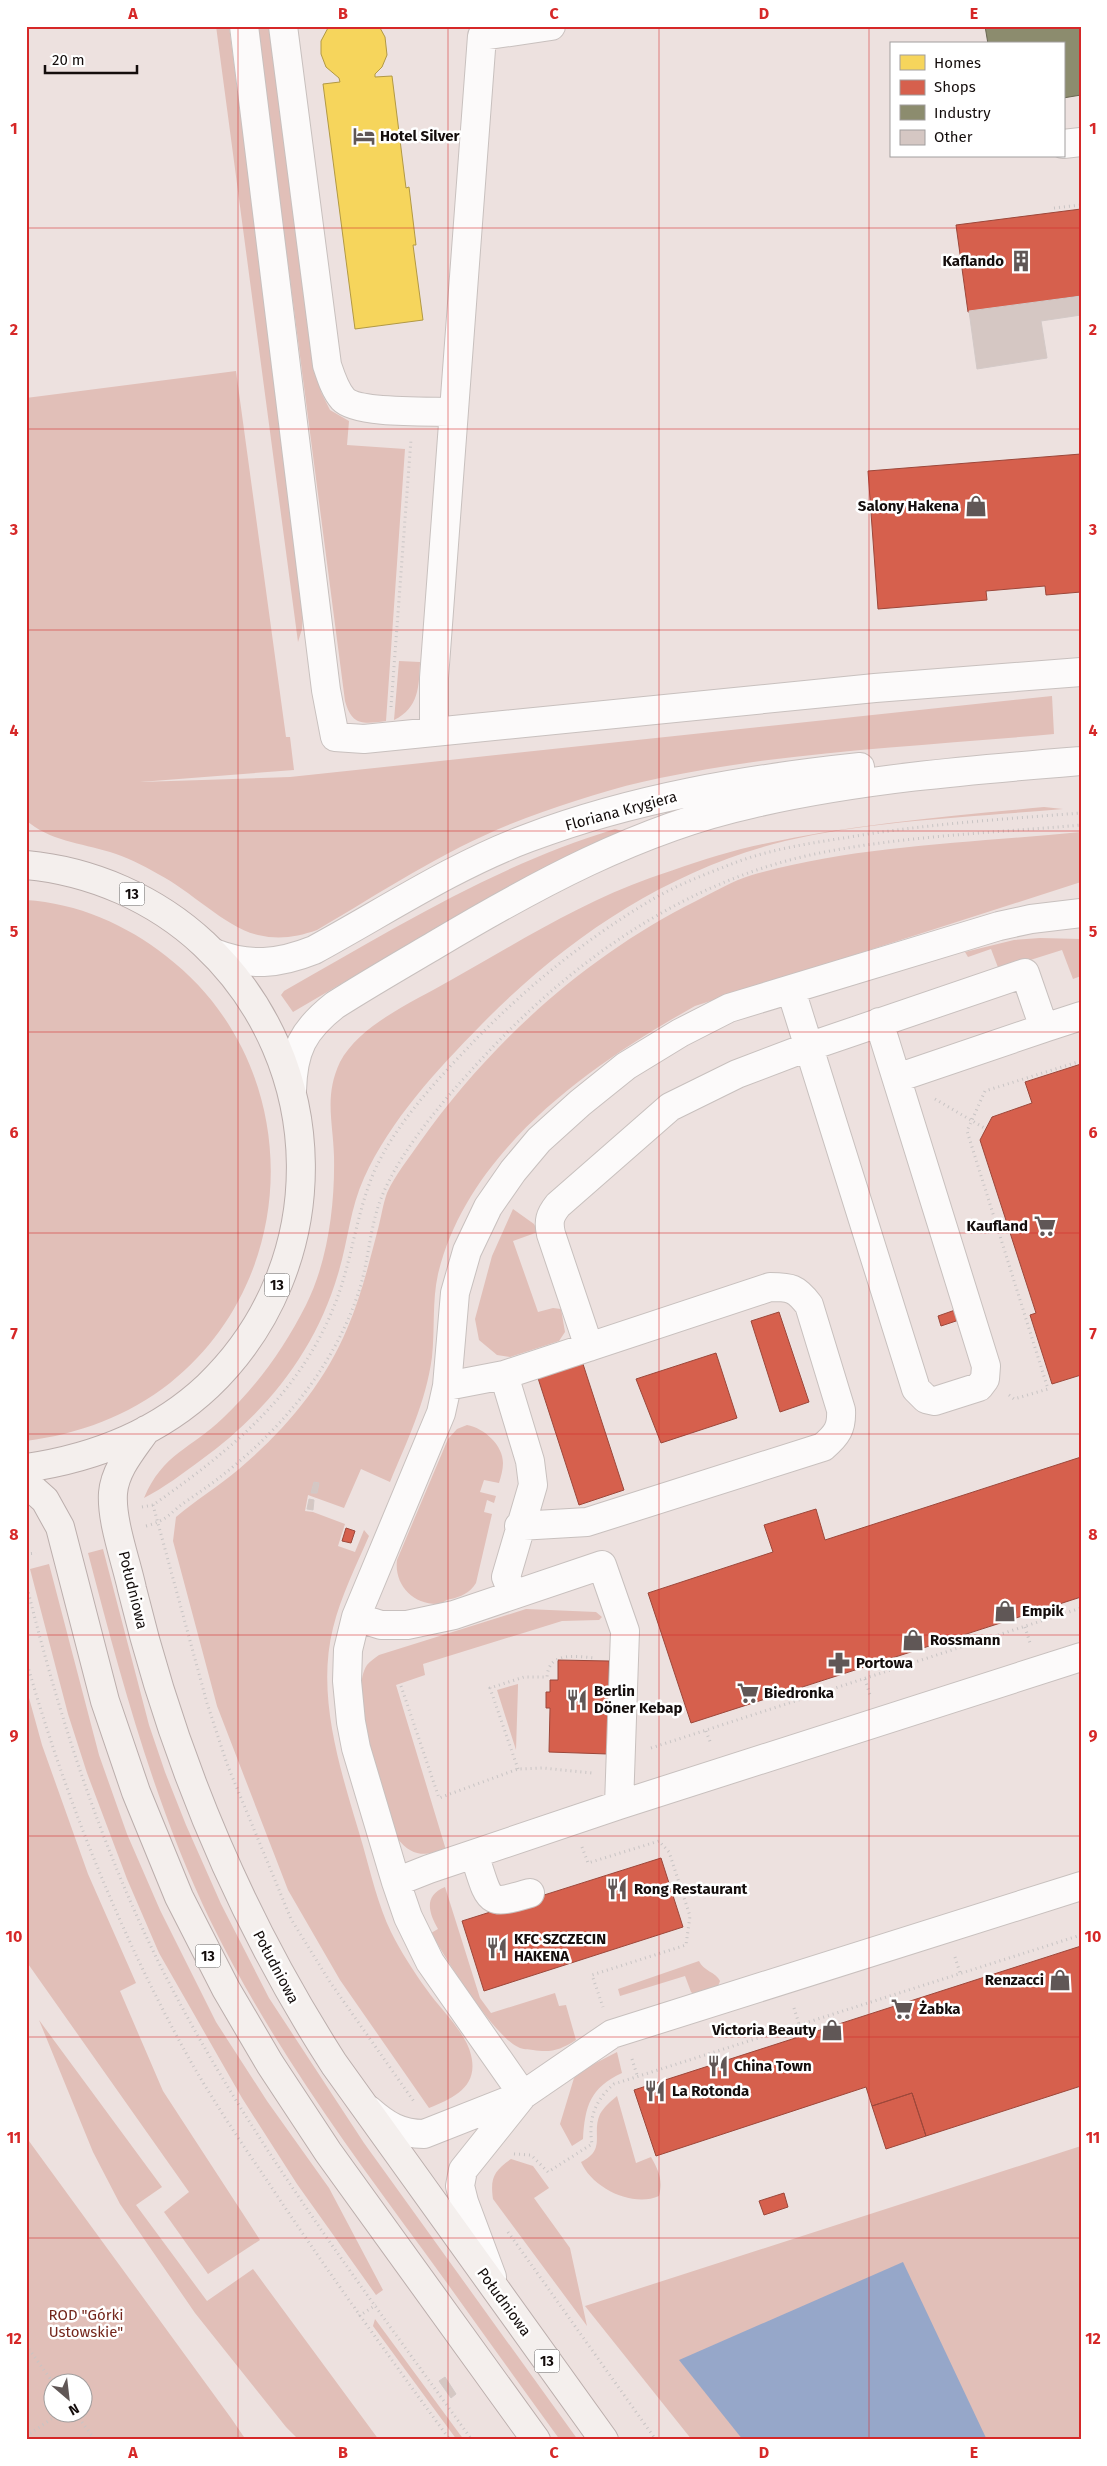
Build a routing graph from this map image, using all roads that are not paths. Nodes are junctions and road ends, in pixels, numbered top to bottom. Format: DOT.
graph roads {
  1 [pos="244,26"];
  2 [pos="283,26"];
  3 [pos="551,26"];
  4 [pos="1081,142"];
  5 [pos="1064,144"];
  6 [pos="453,412"];
  7 [pos="1081,672"];
  8 [pos="434,732"];
  9 [pos="1070,762"];
  10 [pos="1081,778"];
  11 [pos="29,863"];
  12 [pos="1081,913"];
  13 [pos="214,953"];
  14 [pos="791,990"];
  15 [pos="1081,1016"];
  16 [pos="878,1022"];
  17 [pos="1044,1028"];
  18 [pos="808,1046"];
  19 [pos="897,1078"];
  20 [pos="292,1091"];
  21 [pos="589,1347"];
  22 [pos="504,1375"];
  23 [pos="447,1386"];
  24 [pos="146,1430"];
  25 [pos="26,1468"];
  26 [pos="26,1482"];
  27 [pos="519,1526"];
  28 [pos="513,1595"];
  29 [pos="356,1617"];
  30 [pos="1081,1657"];
  31 [pos="619,1805"];
  32 [pos="477,1863"];
  33 [pos="396,1882"];
  34 [pos="1081,1886"];
  35 [pos="530,1893"];
  36 [pos="523,2095"];
  37 [pos="359,2101"];
  38 [pos="498,2293"];
  39 [pos="536,2440"];
  40 [pos="604,2440"];
  1 -- 8 [label="street"];
  2 -- 6 [label="street"];
  3 -- 6 [label="street"];
  4 -- 5 [label="street"];
  6 -- 8 [label="street"];
  7 -- 8 [label="street"];
  9 -- 10 [label="street"];
  9 -- 13 [label="street, Floriana Krygiera"];
  9 -- 20 [label="street, Floriana Krygiera"];
  11 -- 13 [label="main road, 13"];
  12 -- 14 [label="street"];
  13 -- 20 [label="main road, 13"];
  14 -- 18 [label="street"];
  14 -- 23 [label="street"];
  15 -- 17 [label="street"];
  16 -- 17 [label="street"];
  16 -- 18 [label="street"];
  16 -- 19 [label="street"];
  17 -- 19 [label="street"];
  18 -- 19 [label="street"];
  18 -- 21 [label="street"];
  20 -- 24 [label="main road, 13"];
  21 -- 22 [label="street"];
  21 -- 27 [label="street"];
  22 -- 23 [label="street"];
  22 -- 27 [label="street"];
  23 -- 29 [label="street"];
  24 -- 25 [label="main road"];
  24 -- 37 [label="main road, Południowa / 13"];
  26 -- 39 [label="main road, 13"];
  27 -- 28 [label="street"];
  28 -- 29 [label="street"];
  28 -- 31 [label="street"];
  29 -- 33 [label="street"];
  30 -- 31 [label="street"];
  31 -- 33 [label="street"];
  32 -- 35 [label="street"];
  33 -- 36 [label="street"];
  34 -- 36 [label="street"];
  36 -- 37 [label="street"];
  36 -- 38 [label="street"];
  37 -- 38 [label="main road, Południowa / 13"];
  38 -- 40 [label="main road, Południowa / 13"];
}
